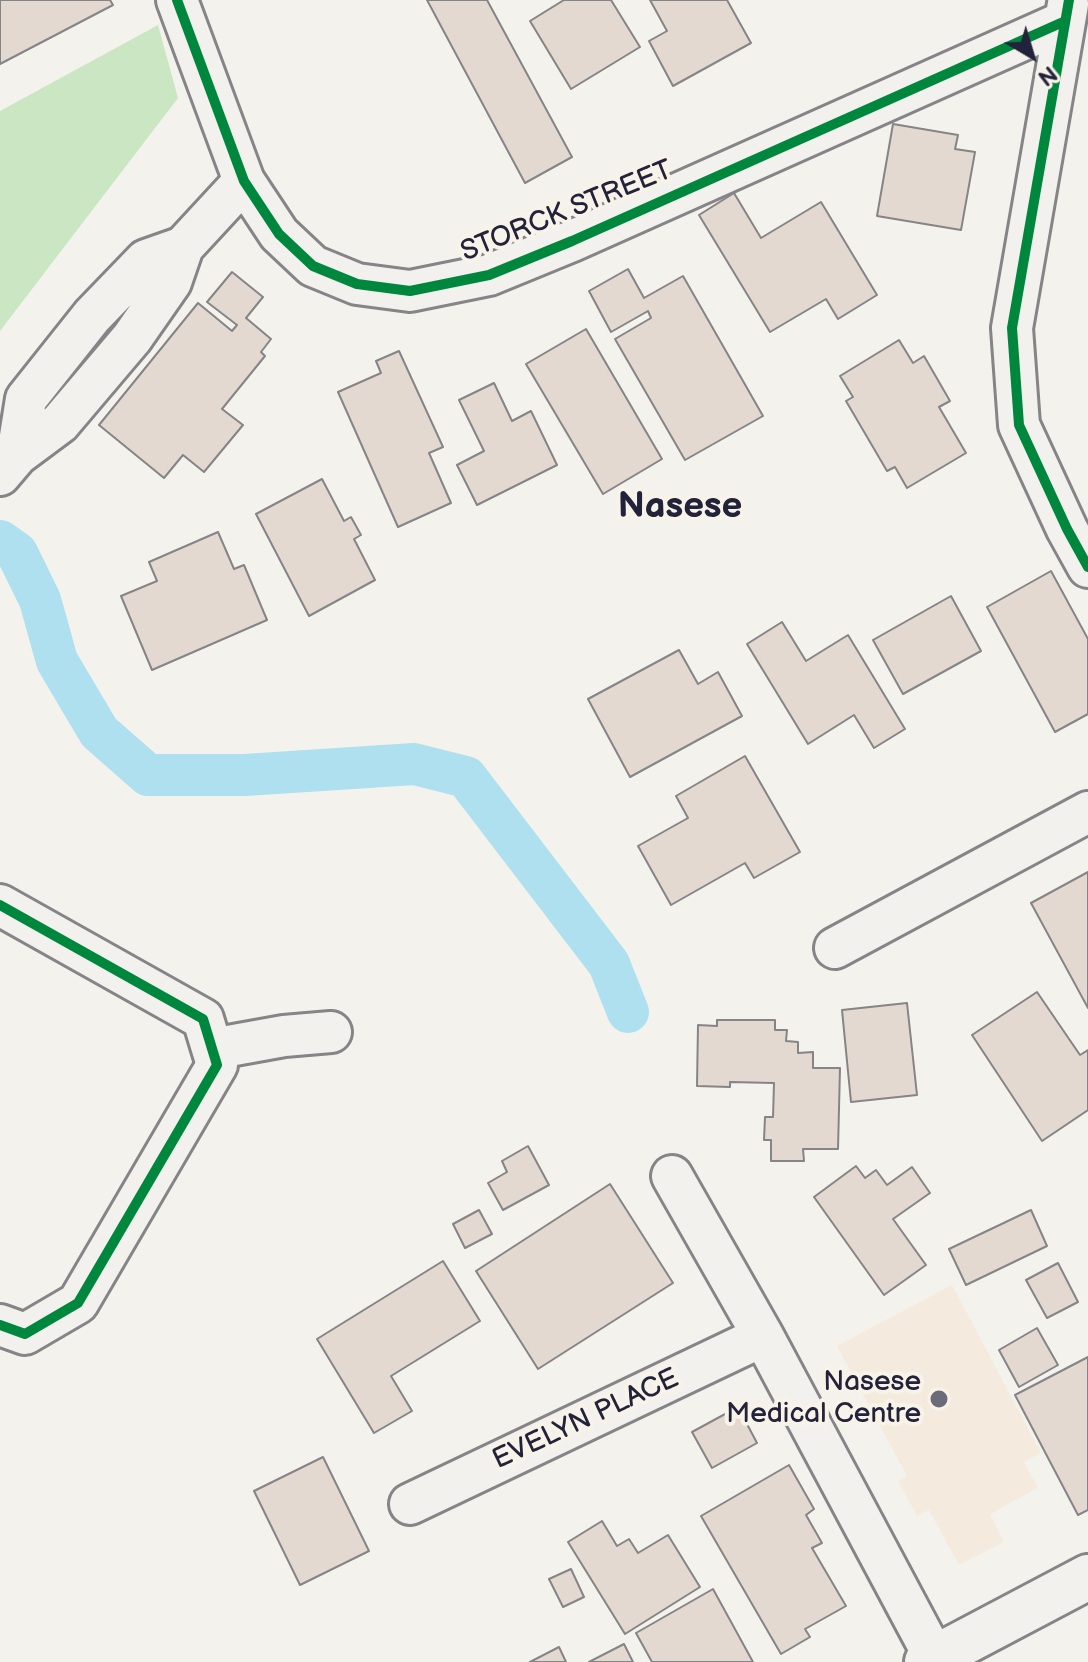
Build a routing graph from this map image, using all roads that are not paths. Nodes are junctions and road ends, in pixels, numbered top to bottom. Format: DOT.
graph roads {
  1 [pos="177,0"];
  2 [pos="1066,11"];
  3 [pos="244,181"];
  4 [pos="9,465"];
  5 [pos="1088,567"];
  6 [pos="1088,812"];
  7 [pos="0,905"];
  8 [pos="835,948"];
  9 [pos="331,1032"];
  10 [pos="212,1049"];
  11 [pos="672,1176"];
  12 [pos="0,1325"];
  13 [pos="763,1336"];
  14 [pos="410,1504"];
  15 [pos="1088,1577"];
  16 [pos="932,1661"];
  1 -- 3 [label="street, STORCK STREET"];
  2 -- 3 [label="street, STORCK STREET"];
  2 -- 5 [label="street"];
  3 -- 4 [label="street"];
  6 -- 8 [label="street"];
  7 -- 10 [label="street"];
  9 -- 10 [label="street"];
  10 -- 12 [label="street"];
  11 -- 13 [label="street"];
  13 -- 14 [label="street, EVELYN PLACE"];
  13 -- 16 [label="street"];
  15 -- 16 [label="main road"];
}
